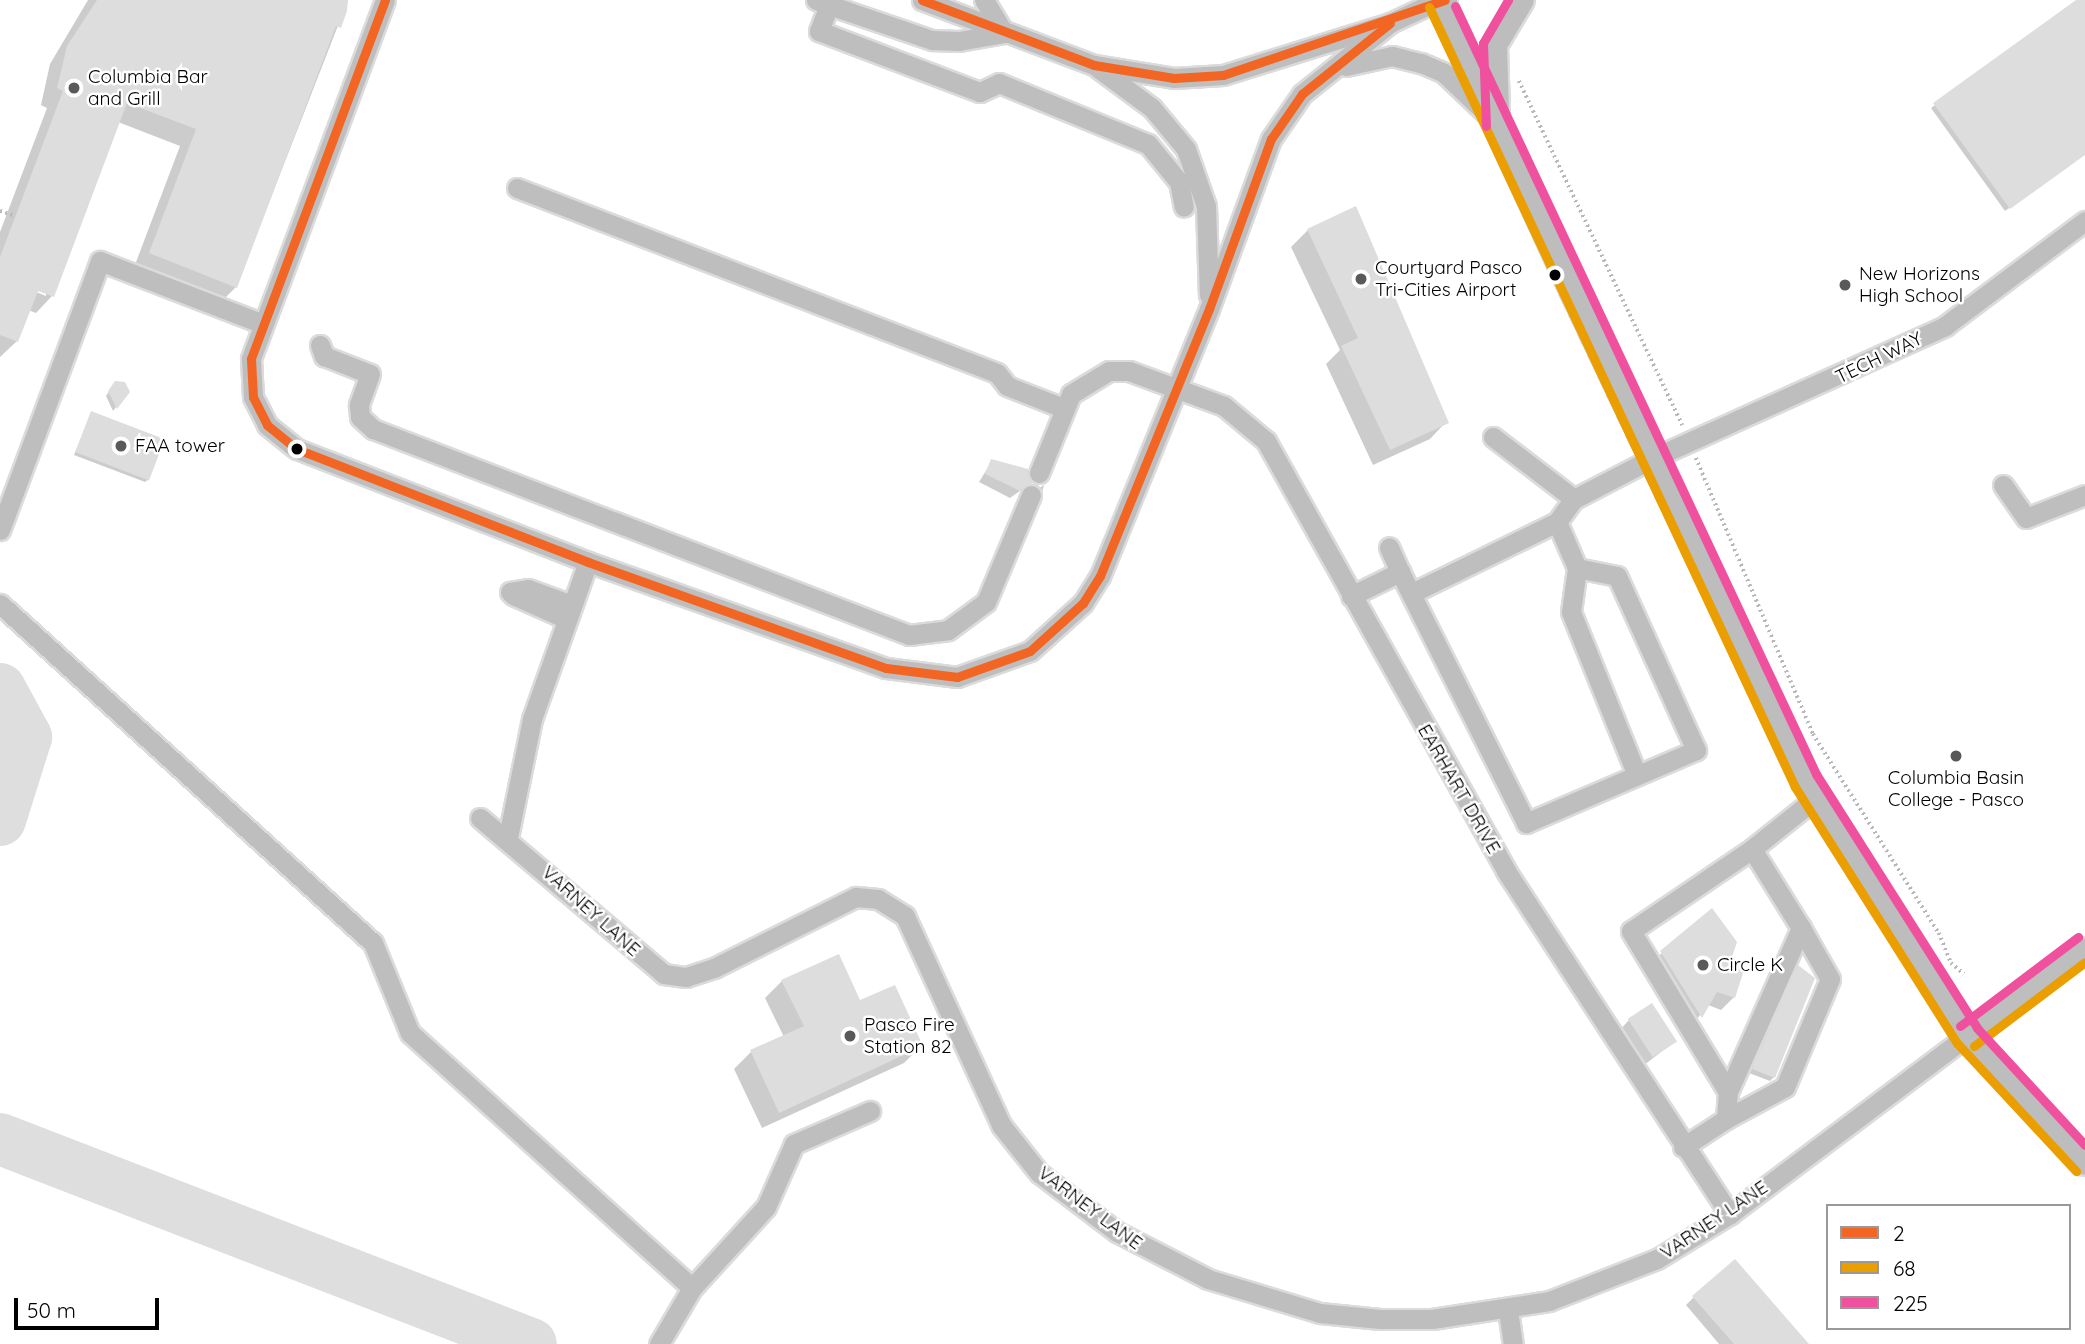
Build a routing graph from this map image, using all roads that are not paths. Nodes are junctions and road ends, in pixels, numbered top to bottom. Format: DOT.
graph roads {
  1 [pos="385,0"];
  2 [pos="922,0"];
  3 [pos="984,0"];
  4 [pos="1522,0"];
  5 [pos="1441,1"];
  6 [pos="823,3"];
  7 [pos="1390,23"];
  8 [pos="1004,33"];
  9 [pos="1094,65"];
  10 [pos="1335,70"];
  11 [pos="1498,128"];
  12 [pos="517,188"];
  13 [pos="1184,207"];
  14 [pos="2085,221"];
  15 [pos="1209,309"];
  16 [pos="263,324"];
  17 [pos="320,345"];
  18 [pos="1177,388"];
  19 [pos="1063,408"];
  20 [pos="1493,437"];
  21 [pos="1651,459"];
  22 [pos="1039,473"];
  23 [pos="2003,485"];
  24 [pos="1031,495"];
  25 [pos="2085,495"];
  26 [pos="1574,499"];
  27 [pos="1557,522"];
  28 [pos="0,530"];
  29 [pos="1389,547"];
  30 [pos="588,562"];
  31 [pos="1577,568"];
  32 [pos="1401,572"];
  33 [pos="1412,593"];
  34 [pos="1351,596"];
  35 [pos="0,604"];
  36 [pos="1637,775"];
  37 [pos="1816,798"];
  38 [pos="480,818"];
  39 [pos="508,837"];
  40 [pos="1752,849"];
  41 [pos="1801,928"];
  42 [pos="2085,947"];
  43 [pos="1967,1036"];
  44 [pos="1728,1092"];
  45 [pos="870,1111"];
  46 [pos="1727,1119"];
  47 [pos="1683,1147"];
  48 [pos="2085,1163"];
  49 [pos="1730,1214"];
  50 [pos="692,1288"];
  51 [pos="1508,1310"];
  52 [pos="659,1344"];
  53 [pos="1513,1344"];
  1 -- 16 [label="street"];
  2 -- 8 [label="street"];
  3 -- 8 [label="street"];
  4 -- 11 [label="main road"];
  5 -- 7 [label="street"];
  5 -- 11 [label="main road"];
  6 -- 8 [label="street"];
  6 -- 13 [label="street"];
  7 -- 9 [label="street"];
  7 -- 10 [label="street"];
  8 -- 9 [label="street"];
  9 -- 15 [label="street"];
  10 -- 11 [label="street"];
  10 -- 15 [label="street"];
  11 -- 21 [label="main road"];
  12 -- 19 [label="street"];
  14 -- 21 [label="street, TECH WAY"];
  15 -- 18 [label="street"];
  16 -- 28 [label="street"];
  16 -- 30 [label="street"];
  17 -- 24 [label="street"];
  18 -- 19 [label="street, EARHART DRIVE"];
  18 -- 30 [label="street"];
  18 -- 34 [label="street, EARHART DRIVE"];
  19 -- 22 [label="street, EARHART DRIVE"];
  20 -- 26 [label="street"];
  21 -- 26 [label="street, TECH WAY"];
  21 -- 37 [label="main road"];
  23 -- 25 [label="street"];
  26 -- 27 [label="street"];
  27 -- 31 [label="street"];
  27 -- 33 [label="street"];
  29 -- 32 [label="street"];
  30 -- 39 [label="street"];
  31 -- 36 [label="street"];
  31 -- 36 [label="street"];
  32 -- 33 [label="street"];
  32 -- 34 [label="street"];
  33 -- 36 [label="street"];
  34 -- 47 [label="street, EARHART DRIVE"];
  35 -- 50 [label="street"];
  37 -- 40 [label="street"];
  37 -- 43 [label="main road"];
  38 -- 39 [label="street, VARNEY LANE"];
  39 -- 51 [label="street, VARNEY LANE"];
  40 -- 41 [label="street"];
  40 -- 44 [label="street"];
  41 -- 44 [label="street"];
  41 -- 46 [label="street"];
  42 -- 43 [label="street, VARNEY LANE"];
  43 -- 48 [label="main road"];
  43 -- 49 [label="street, VARNEY LANE"];
  44 -- 46 [label="street"];
  45 -- 50 [label="street"];
  46 -- 47 [label="street"];
  47 -- 49 [label="street, EARHART DRIVE"];
  49 -- 51 [label="street, VARNEY LANE"];
  50 -- 52 [label="street"];
  51 -- 53 [label="street"];
}
